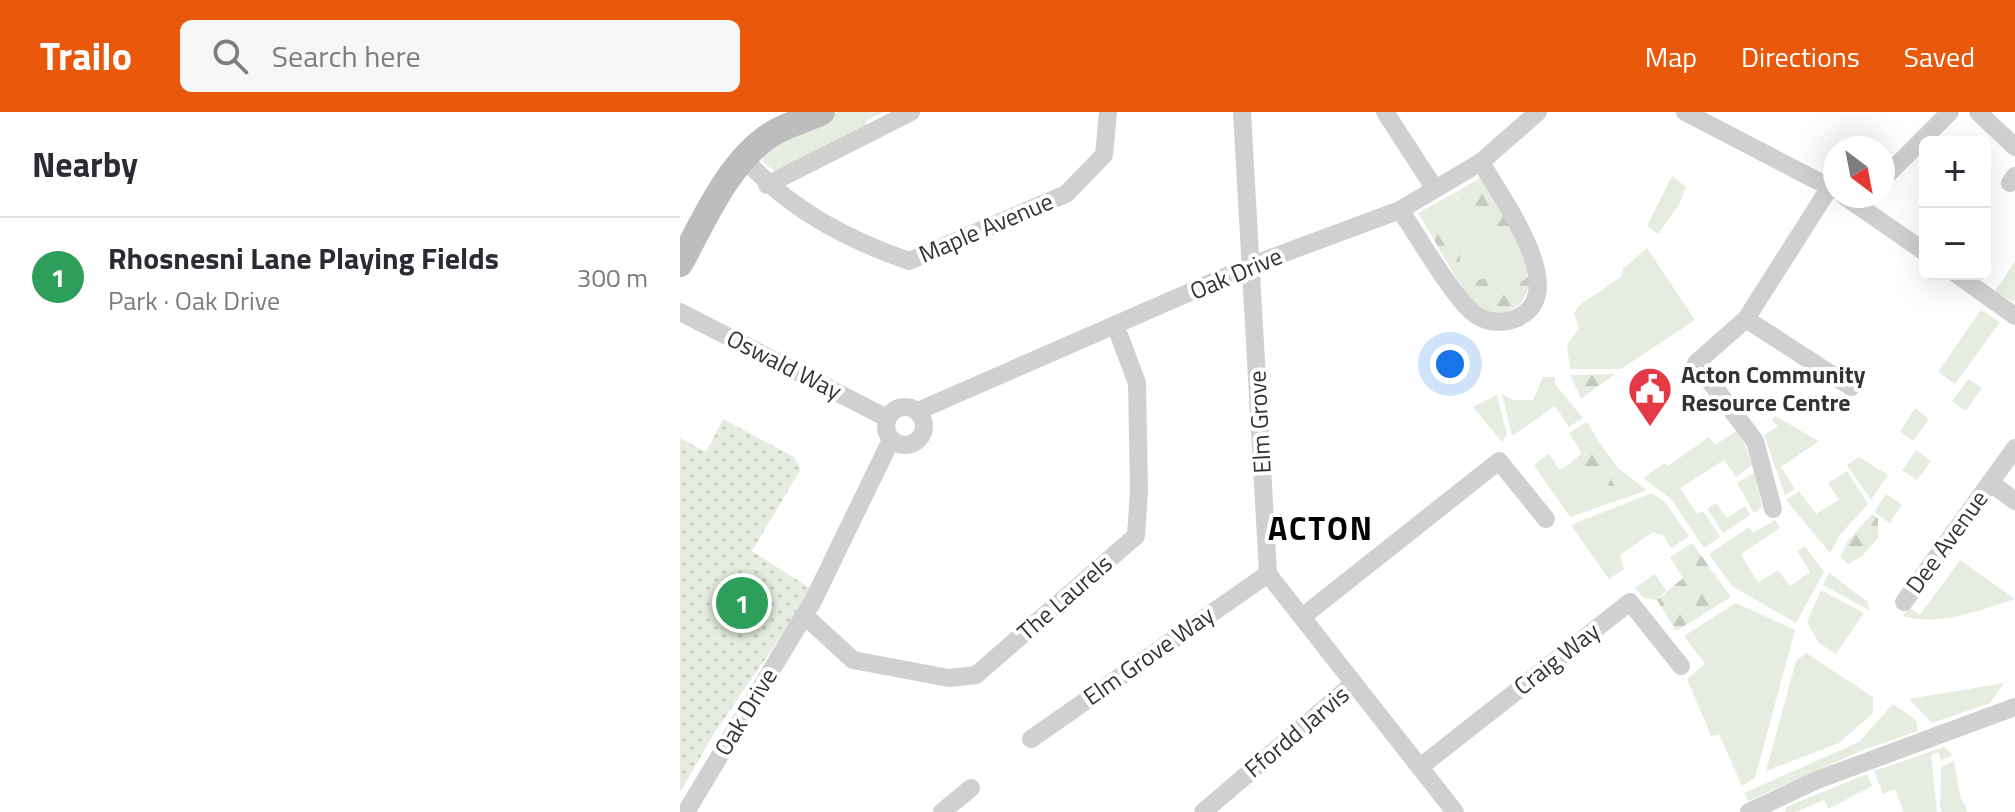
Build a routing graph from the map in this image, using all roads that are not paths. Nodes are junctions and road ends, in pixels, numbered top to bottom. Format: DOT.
graph roads {
  1 [pos="822,112"];
  2 [pos="911,112"];
  3 [pos="1108,112"];
  4 [pos="1242,112"];
  5 [pos="1385,112"];
  6 [pos="1538,112"];
  7 [pos="1685,112"];
  8 [pos="1950,112"];
  9 [pos="1978,112"];
  10 [pos="2015,147"];
  11 [pos="745,159"];
  12 [pos="1481,162"];
  13 [pos="1895,167"];
  14 [pos="1823,183"];
  15 [pos="767,185"];
  16 [pos="1435,189"];
  17 [pos="1836,208"];
  18 [pos="1864,208"];
  19 [pos="1400,210"];
  20 [pos="1919,248"];
  21 [pos="680,264"];
  22 [pos="1252,265"];
  23 [pos="1964,280"];
  24 [pos="680,312"];
  25 [pos="2015,316"];
  26 [pos="1746,319"];
  27 [pos="1116,327"];
  28 [pos="1851,387"];
  29 [pos="918,411"];
  30 [pos="887,418"];
  31 [pos="891,440"];
  32 [pos="2015,448"];
  33 [pos="1991,483"];
  34 [pos="2015,501"];
  35 [pos="1773,509"];
  36 [pos="1546,519"];
  37 [pos="1268,574"];
  38 [pos="1904,602"];
  39 [pos="805,616"];
  40 [pos="1302,617"];
  41 [pos="1681,666"];
  42 [pos="1354,683"];
  43 [pos="2015,707"];
  44 [pos="1031,739"];
  45 [pos="1420,767"];
  46 [pos="971,788"];
  47 [pos="1758,810"];
  48 [pos="686,812"];
  49 [pos="942,812"];
  50 [pos="1203,812"];
  51 [pos="1455,812"];
  1 -- 11 [label="main road"];
  2 -- 15 [label="street"];
  3 -- 15 [label="street, Maple Avenue"];
  4 -- 22 [label="street, Elm Grove"];
  5 -- 16 [label="street"];
  6 -- 12 [label="street, Oak Drive"];
  7 -- 14 [label="street"];
  8 -- 13 [label="street"];
  9 -- 10 [label="street"];
  11 -- 15 [label="street, Maple Avenue"];
  11 -- 21 [label="main road"];
  12 -- 16 [label="street, Oak Drive"];
  12 -- 19 [label="street"];
  16 -- 19 [label="street, Oak Drive"];
  17 -- 26 [label="street"];
  18 -- 20 [label="street"];
  19 -- 22 [label="street, Oak Drive"];
  22 -- 27 [label="street, Oak Drive"];
  22 -- 37 [label="street, Elm Grove"];
  23 -- 25 [label="street"];
  24 -- 30 [label="street, Oswald Way"];
  26 -- 28 [label="street"];
  26 -- 35 [label="street"];
  27 -- 29 [label="street, Oak Drive"];
  27 -- 39 [label="street, The Laurels"];
  29 -- 30 [label="street"];
  29 -- 31 [label="street"];
  30 -- 31 [label="street"];
  31 -- 39 [label="street, Oak Drive"];
  32 -- 33 [label="street, Dee Avenue"];
  33 -- 34 [label="street, Dee Avenue"];
  33 -- 38 [label="street, Dee Avenue"];
  36 -- 40 [label="street"];
  37 -- 40 [label="street"];
  37 -- 44 [label="street, Elm Grove Way"];
  39 -- 48 [label="street, Oak Drive"];
  40 -- 42 [label="street"];
  41 -- 45 [label="street, Craig Way"];
  42 -- 45 [label="street"];
  42 -- 50 [label="street, Ffordd Jarvis"];
  43 -- 47 [label="street"];
  45 -- 51 [label="street"];
  46 -- 49 [label="street"];
}
